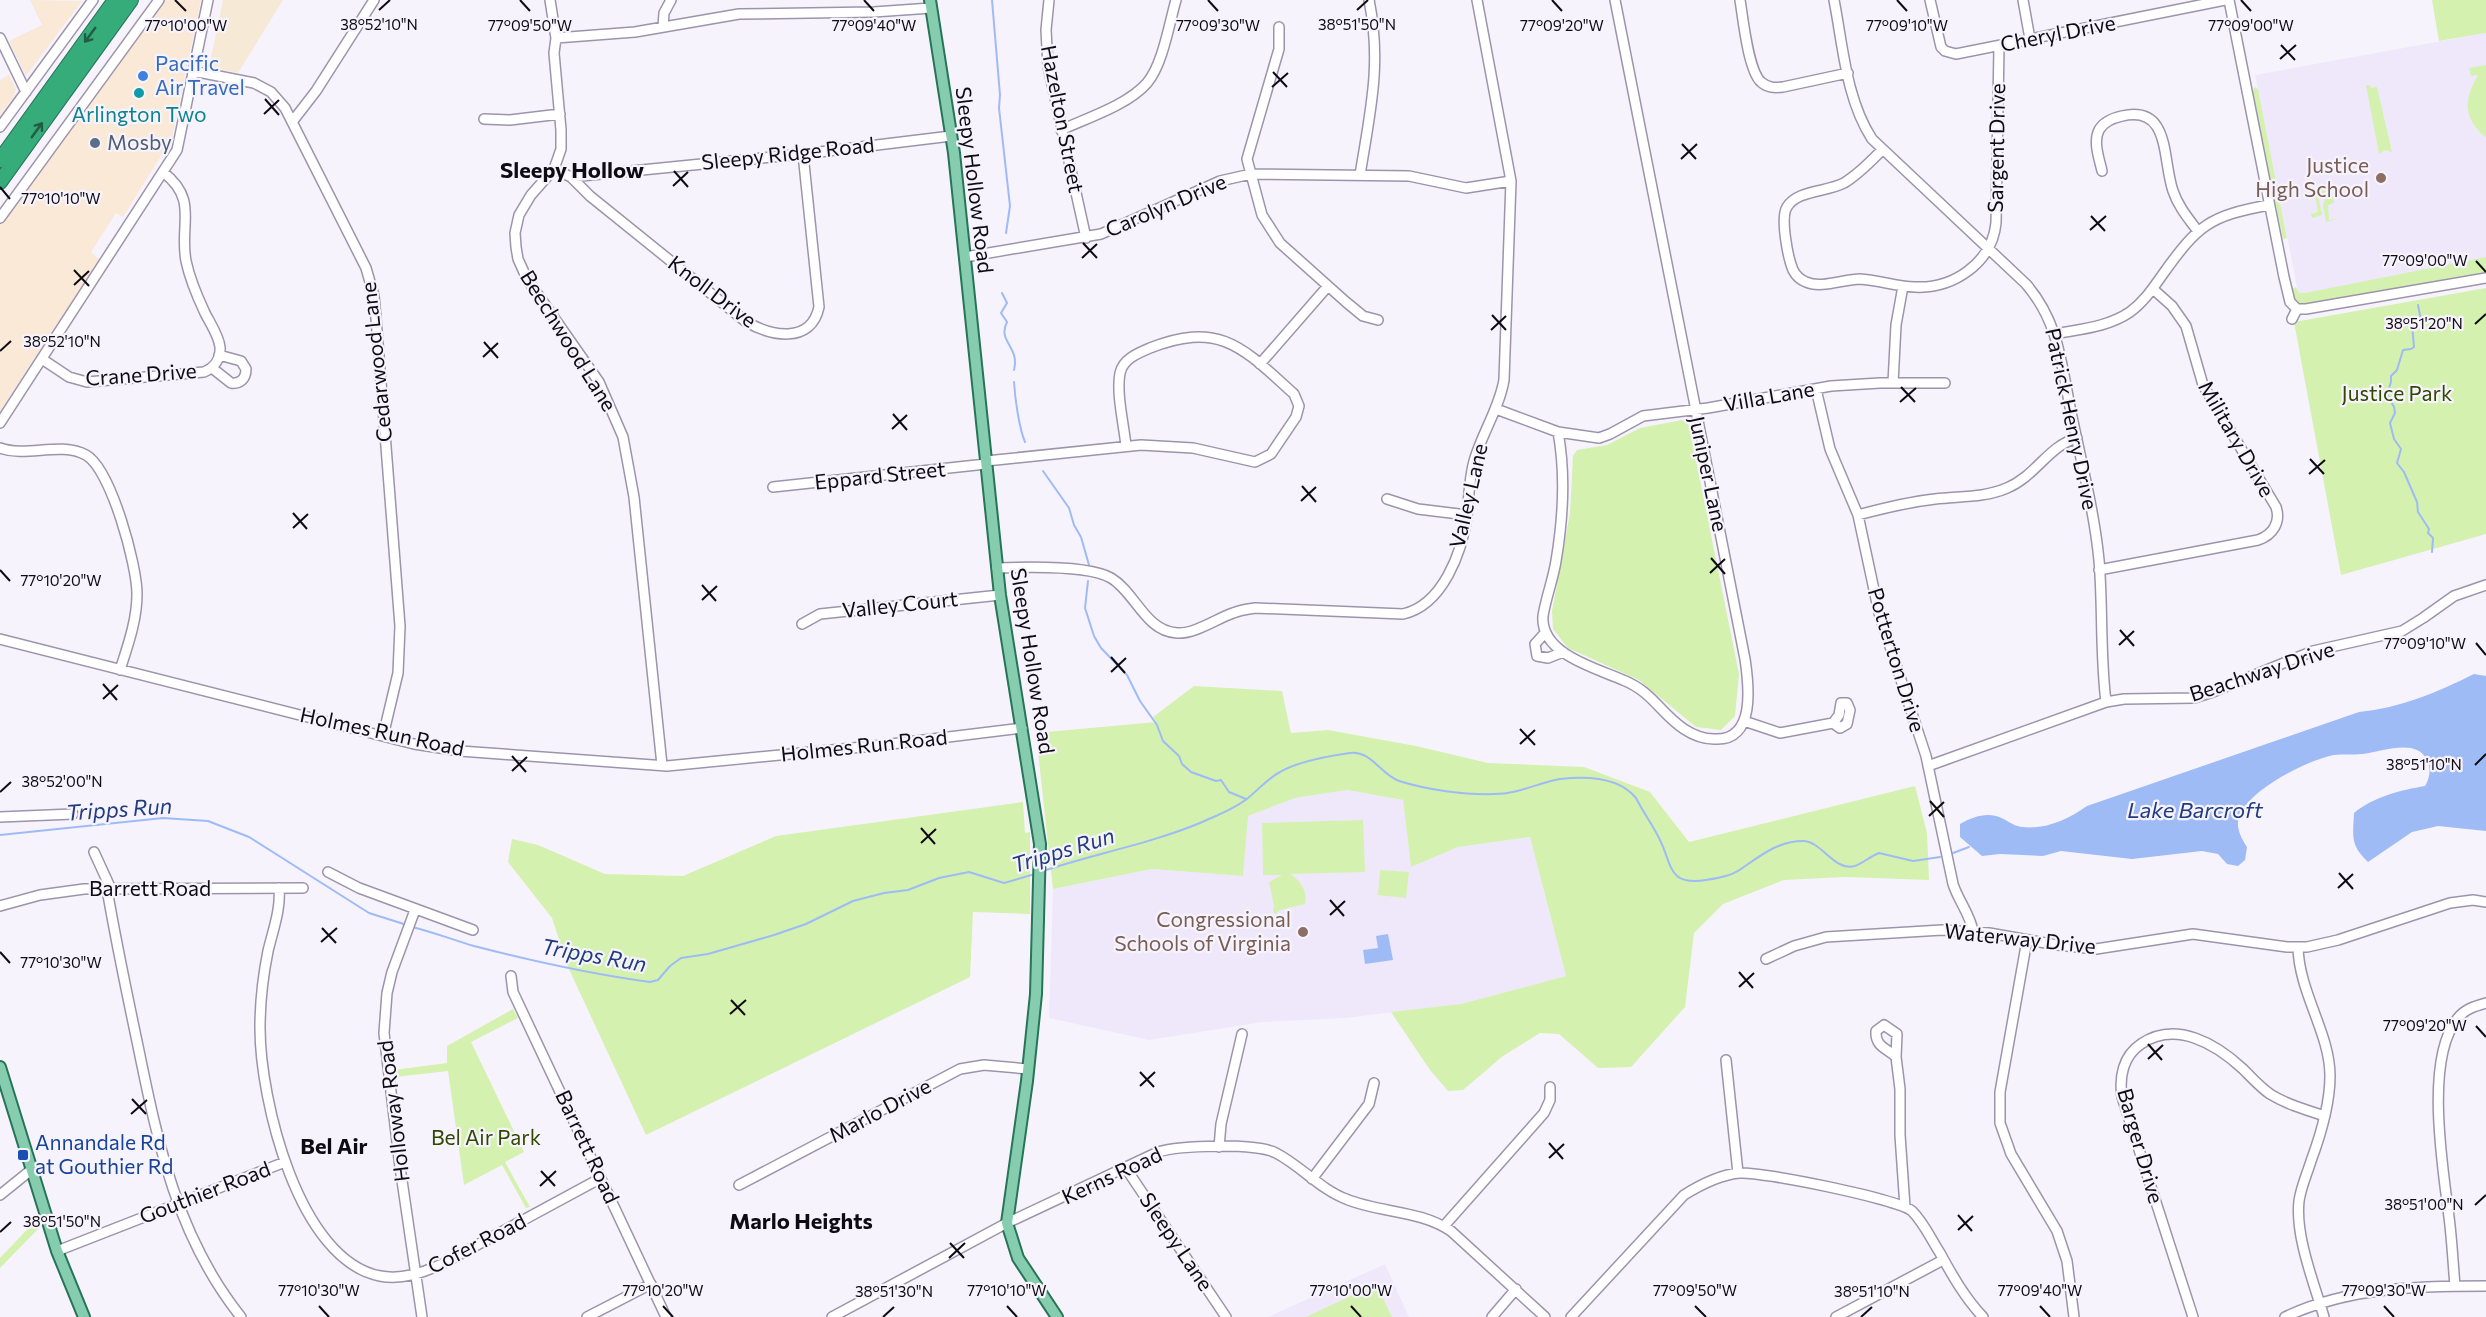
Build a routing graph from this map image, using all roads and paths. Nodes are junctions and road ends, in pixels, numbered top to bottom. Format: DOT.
graph roads {
  1 [pos="93,0"];
  2 [pos="115,0"];
  3 [pos="131,0"];
  4 [pos="159,0"];
  5 [pos="208,0"];
  6 [pos="374,0"];
  7 [pos="550,0"];
  8 [pos="671,0"];
  9 [pos="1049,0"];
  10 [pos="1176,0"];
  11 [pos="1369,0"];
  12 [pos="1477,0"];
  13 [pos="1615,0"];
  14 [pos="1740,0"];
  15 [pos="1834,0"];
  16 [pos="1930,0"];
  17 [pos="2023,0"];
  18 [pos="2227,0"];
  19 [pos="931,4"];
  20 [pos="663,27"];
  21 [pos="1279,27"];
  22 [pos="0,38"];
  23 [pos="556,38"];
  24 [pos="2030,39"];
  25 [pos="1999,46"];
  26 [pos="194,71"];
  27 [pos="1848,73"];
  28 [pos="26,92"];
  29 [pos="560,114"];
  30 [pos="484,120"];
  31 [pos="292,122"];
  32 [pos="0,127"];
  33 [pos="1061,130"];
  34 [pos="951,136"];
  35 [pos="1882,150"];
  36 [pos="803,154"];
  37 [pos="0,160"];
  38 [pos="554,169"];
  39 [pos="2102,171"];
  40 [pos="163,172"];
  41 [pos="1251,174"];
  42 [pos="1360,175"];
  43 [pos="571,177"];
  44 [pos="1,179"];
  45 [pos="1511,181"];
  46 [pos="20,189"];
  47 [pos="2269,205"];
  48 [pos="0,218"];
  49 [pos="2197,230"];
  50 [pos="1086,238"];
  51 [pos="1989,249"];
  52 [pos="965,257"];
  53 [pos="2486,278"];
  54 [pos="1328,286"];
  55 [pos="1903,286"];
  56 [pos="2153,289"];
  57 [pos="2297,309"];
  58 [pos="2292,319"];
  59 [pos="1377,320"];
  60 [pos="2055,334"];
  61 [pos="219,355"];
  62 [pos="42,359"];
  63 [pos="1260,364"];
  64 [pos="212,368"];
  65 [pos="1893,383"];
  66 [pos="1945,383"];
  67 [pos="1816,389"];
  68 [pos="1496,409"];
  69 [pos="1695,409"];
  70 [pos="0,423"];
  71 [pos="1558,432"];
  72 [pos="2077,438"];
  73 [pos="1126,446"];
  74 [pos="0,448"];
  75 [pos="986,463"];
  76 [pos="773,487"];
  77 [pos="1387,500"];
  78 [pos="1858,514"];
  79 [pos="1467,515"];
  80 [pos="997,568"];
  81 [pos="2099,570"];
  82 [pos="2486,585"];
  83 [pos="1000,595"];
  84 [pos="802,624"];
  85 [pos="1545,633"];
  86 [pos="0,639"];
  87 [pos="1563,652"];
  88 [pos="120,670"];
  89 [pos="2106,702"];
  90 [pos="1744,721"];
  91 [pos="1833,723"];
  92 [pos="1022,728"];
  93 [pos="384,736"];
  94 [pos="662,765"];
  95 [pos="1928,766"];
  96 [pos="73,814"];
  97 [pos="0,817"];
  98 [pos="94,852"];
  99 [pos="328,872"];
  100 [pos="279,888"];
  101 [pos="303,888"];
  102 [pos="109,889"];
  103 [pos="2486,902"];
  104 [pos="0,906"];
  105 [pos="415,912"];
  106 [pos="473,930"];
  107 [pos="1973,931"];
  108 [pos="2027,940"];
  109 [pos="2298,947"];
  110 [pos="1766,959"];
  111 [pos="511,976"];
  112 [pos="2486,1003"];
  113 [pos="1242,1034"];
  114 [pos="1896,1057"];
  115 [pos="1726,1060"];
  116 [pos="0,1067"];
  117 [pos="1028,1069"];
  118 [pos="1374,1083"];
  119 [pos="1550,1087"];
  120 [pos="2325,1116"];
  121 [pos="1219,1147"];
  122 [pos="285,1162"];
  123 [pos="1125,1167"];
  124 [pos="31,1170"];
  125 [pos="1738,1173"];
  126 [pos="601,1178"];
  127 [pos="1312,1179"];
  128 [pos="739,1185"];
  129 [pos="0,1194"];
  130 [pos="177,1204"];
  131 [pos="1905,1207"];
  132 [pos="1008,1223"];
  133 [pos="1444,1226"];
  134 [pos="57,1251"];
  135 [pos="1943,1260"];
  136 [pos="415,1275"];
  137 [pos="651,1284"];
  138 [pos="2455,1286"];
  139 [pos="2486,1286"];
  140 [pos="1516,1289"];
  141 [pos="2320,1304"];
  142 [pos="84,1317"];
  143 [pos="241,1317"];
  144 [pos="422,1317"];
  145 [pos="587,1317"];
  146 [pos="666,1317"];
  147 [pos="832,1317"];
  148 [pos="1057,1317"];
  149 [pos="1226,1317"];
  150 [pos="1492,1317"];
  151 [pos="1545,1317"];
  152 [pos="1571,1317"];
  153 [pos="1836,1317"];
  154 [pos="1983,1317"];
  155 [pos="2074,1317"];
  156 [pos="2193,1317"];
  157 [pos="2285,1317"];
  158 [pos="2324,1317"];
  1 -- 28 [label="street"];
  2 -- 37 [label="highway, one-way"];
  44 -- 3 [label="highway, one-way"];
  4 -- 46 [label="street"];
  5 -- 26 [label="street"];
  6 -- 31 [label="street"];
  7 -- 23 [label="street, Beechwood Lane"];
  8 -- 20 [label="street"];
  9 -- 33 [label="street, Hazelton Street"];
  10 -- 33 [label="street"];
  11 -- 42 [label="street"];
  12 -- 45 [label="street, Valley Lane"];
  13 -- 69 [label="street, Juniper Lane"];
  14 -- 27 [label="street"];
  15 -- 27 [label="street, Patrick Henry Drive"];
  16 -- 25 [label="street, Cheryl Drive"];
  17 -- 24 [label="street"];
  18 -- 24 [label="street, Cheryl Drive"];
  18 -- 47 [label="street"];
  19 -- 20 [label="street"];
  19 -- 34 [label="main road, Sleepy Hollow Road"];
  20 -- 23 [label="street"];
  21 -- 41 [label="street"];
  22 -- 28 [label="street"];
  23 -- 29 [label="street, Beechwood Lane"];
  24 -- 25 [label="street, Cheryl Drive"];
  25 -- 51 [label="street, Sargent Drive"];
  26 -- 31 [label="street, Cedarwood Lane"];
  26 -- 40 [label="street"];
  27 -- 35 [label="street, Patrick Henry Drive"];
  28 -- 32 [label="street"];
  29 -- 30 [label="street"];
  29 -- 38 [label="street, Beechwood Lane"];
  31 -- 93 [label="street, Cedarwood Lane"];
  33 -- 50 [label="street, Hazelton Street"];
  34 -- 36 [label="street, Sleepy Ridge Road"];
  34 -- 52 [label="main road, Sleepy Hollow Road"];
  35 -- 51 [label="street, Patrick Henry Drive"];
  35 -- 55 [label="street"];
  36 -- 43 [label="street, Sleepy Ridge Road"];
  36 -- 43 [label="street, Knoll Drive"];
  38 -- 43 [label="street"];
  38 -- 94 [label="street, Beechwood Lane"];
  39 -- 49 [label="street"];
  40 -- 61 [label="street, Crane Drive"];
  40 -- 62 [label="street"];
  41 -- 42 [label="street, Carolyn Drive"];
  41 -- 50 [label="street, Carolyn Drive"];
  41 -- 54 [label="street"];
  42 -- 45 [label="street, Carolyn Drive"];
  44 -- 46 [label="street"];
  45 -- 68 [label="street, Valley Lane"];
  46 -- 48 [label="street"];
  47 -- 49 [label="street"];
  47 -- 57 [label="street"];
  49 -- 56 [label="street"];
  50 -- 52 [label="street, Carolyn Drive"];
  51 -- 55 [label="street"];
  51 -- 60 [label="street, Patrick Henry Drive"];
  52 -- 75 [label="main road, Sleepy Hollow Road"];
  53 -- 57 [label="street"];
  54 -- 59 [label="street"];
  54 -- 63 [label="street"];
  55 -- 65 [label="street"];
  56 -- 60 [label="street"];
  56 -- 81 [label="street, Military Drive"];
  57 -- 58 [label="street"];
  60 -- 72 [label="street, Patrick Henry Drive"];
  61 -- 64 [label="street, Crane Drive"];
  61 -- 64 [label="street"];
  62 -- 64 [label="street, Crane Drive"];
  62 -- 70 [label="street"];
  63 -- 73 [label="street, Eppard Street"];
  63 -- 73 [label="street, Eppard Street"];
  65 -- 66 [label="street, Villa Lane"];
  65 -- 67 [label="street, Villa Lane"];
  67 -- 69 [label="street, Villa Lane"];
  67 -- 78 [label="street, Potterton Drive"];
  68 -- 71 [label="street, Villa Lane"];
  68 -- 79 [label="street, Valley Lane"];
  69 -- 71 [label="street, Villa Lane"];
  69 -- 90 [label="street, Juniper Lane"];
  71 -- 85 [label="street"];
  72 -- 78 [label="street"];
  72 -- 81 [label="street, Patrick Henry Drive"];
  73 -- 75 [label="street, Eppard Street"];
  74 -- 88 [label="street"];
  75 -- 76 [label="street, Eppard Street"];
  75 -- 80 [label="main road, Sleepy Hollow Road"];
  77 -- 79 [label="street"];
  78 -- 95 [label="street, Potterton Drive"];
  79 -- 80 [label="street, Valley Lane"];
  80 -- 83 [label="main road, Sleepy Hollow Road"];
  81 -- 89 [label="street, Patrick Henry Drive"];
  82 -- 89 [label="street, Beachway Drive"];
  83 -- 84 [label="street, Valley Court"];
  83 -- 92 [label="main road, Sleepy Hollow Road"];
  85 -- 87 [label="street"];
  85 -- 87 [label="street"];
  86 -- 88 [label="street, Holmes Run Road"];
  87 -- 90 [label="street"];
  88 -- 93 [label="street, Holmes Run Road"];
  89 -- 95 [label="street, Beachway Drive"];
  90 -- 91 [label="street"];
  92 -- 94 [label="street, Holmes Run Road"];
  92 -- 117 [label="main road, Sleepy Hollow Road"];
  93 -- 94 [label="street, Holmes Run Road"];
  95 -- 107 [label="street, Potterton Drive"];
  96 -- 97 [label="street"];
  98 -- 102 [label="street"];
  99 -- 105 [label="street"];
  100 -- 101 [label="street, Barrett Road"];
  100 -- 102 [label="street, Barrett Road"];
  100 -- 122 [label="street, Cofer Road"];
  102 -- 104 [label="street, Barrett Road"];
  102 -- 130 [label="street"];
  103 -- 109 [label="street, Waterway Drive"];
  105 -- 106 [label="street"];
  105 -- 136 [label="street, Holloway Road"];
  107 -- 108 [label="street, Waterway Drive"];
  107 -- 110 [label="street, Waterway Drive"];
  108 -- 109 [label="street, Waterway Drive"];
  108 -- 155 [label="street"];
  109 -- 120 [label="street"];
  111 -- 126 [label="street, Barrett Road"];
  112 -- 138 [label="street"];
  113 -- 121 [label="street"];
  114 -- 131 [label="street"];
  115 -- 125 [label="street"];
  116 -- 124 [label="main road"];
  117 -- 128 [label="street, Marlo Drive"];
  117 -- 132 [label="main road, Sleepy Hollow Road"];
  118 -- 127 [label="street"];
  119 -- 133 [label="street"];
  120 -- 141 [label="street"];
  120 -- 156 [label="street, Barger Drive"];
  121 -- 123 [label="street, Kerns Road"];
  121 -- 127 [label="street, Kerns Road"];
  122 -- 130 [label="street, Gouthier Road"];
  122 -- 136 [label="street, Cofer Road"];
  123 -- 132 [label="street, Kerns Road"];
  123 -- 149 [label="street, Sleepy Lane"];
  124 -- 129 [label="street"];
  124 -- 134 [label="main road"];
  125 -- 131 [label="street"];
  125 -- 152 [label="street"];
  126 -- 136 [label="street, Cofer Road"];
  126 -- 137 [label="street, Barrett Road"];
  127 -- 133 [label="street, Kerns Road"];
  130 -- 134 [label="street, Gouthier Road"];
  130 -- 143 [label="street"];
  131 -- 135 [label="street"];
  132 -- 147 [label="street, Kerns Road"];
  132 -- 148 [label="main road, Sleepy Hollow Road"];
  133 -- 140 [label="street, Kerns Road"];
  134 -- 142 [label="main road"];
  135 -- 153 [label="street"];
  135 -- 154 [label="street"];
  136 -- 144 [label="street, Holloway Road"];
  137 -- 145 [label="street"];
  137 -- 146 [label="street, Barrett Road"];
  138 -- 139 [label="street"];
  138 -- 141 [label="street"];
  140 -- 150 [label="street"];
  140 -- 151 [label="street, Kerns Road"];
  141 -- 157 [label="street"];
  141 -- 158 [label="street"];
}
